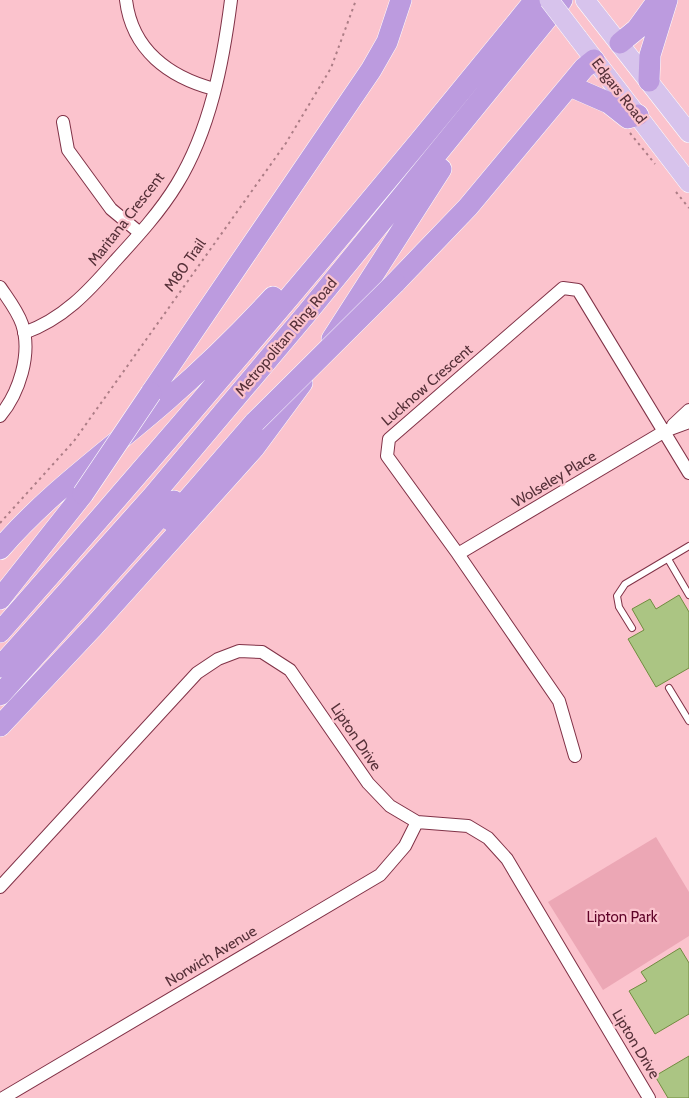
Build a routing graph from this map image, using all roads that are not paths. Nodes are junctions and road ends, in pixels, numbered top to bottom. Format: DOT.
graph roads {
  1 [pos="126,0"];
  2 [pos="231,0"];
  3 [pos="401,0"];
  4 [pos="535,0"];
  5 [pos="548,0"];
  6 [pos="562,0"];
  7 [pos="658,0"];
  8 [pos="667,0"];
  9 [pos="591,7"];
  10 [pos="620,43"];
  11 [pos="516,57"];
  12 [pos="594,60"];
  13 [pos="649,81"];
  14 [pos="570,86"];
  15 [pos="214,89"];
  16 [pos="632,121"];
  17 [pos="63,122"];
  18 [pos="689,133"];
  19 [pos="418,145"];
  20 [pos="681,185"];
  21 [pos="140,233"];
  22 [pos="0,287"];
  23 [pos="23,328"];
  24 [pos="689,410"];
  25 [pos="0,416"];
  26 [pos="255,422"];
  27 [pos="689,422"];
  28 [pos="666,432"];
  29 [pos="689,473"];
  30 [pos="689,546"];
  31 [pos="0,549"];
  32 [pos="458,554"];
  33 [pos="668,559"];
  34 [pos="689,595"];
  35 [pos="0,599"];
  36 [pos="632,628"];
  37 [pos="0,632"];
  38 [pos="0,667"];
  39 [pos="669,688"];
  40 [pos="0,695"];
  41 [pos="0,710"];
  42 [pos="689,721"];
  43 [pos="0,726"];
  44 [pos="575,756"];
  45 [pos="417,822"];
  46 [pos="0,887"];
  47 [pos="3,1098"];
  48 [pos="649,1098"];
  1 -- 15 [label="street"];
  2 -- 15 [label="street, Maritana Crescent"];
  3 -- 35 [label="highway, bridge"];
  4 -- 19 [label="highway, Metropolitan Ring Road"];
  5 -- 12 [label="main road, Edgars Road, bridge"];
  6 -- 11 [label="highway, Metropolitan Ring Road"];
  7 -- 10 [label="highway"];
  8 -- 13 [label="highway"];
  9 -- 10 [label="main road, Edgars Road"];
  10 -- 12 [label="main road"];
  10 -- 13 [label="main road, Edgars Road"];
  11 -- 38 [label="highway, Metropolitan Ring Road"];
  11 -- 43 [label="highway"];
  12 -- 14 [label="highway"];
  12 -- 16 [label="main road, Edgars Road"];
  13 -- 18 [label="main road, Edgars Road"];
  14 -- 16 [label="highway"];
  14 -- 26 [label="highway, bridge"];
  15 -- 21 [label="street, Maritana Crescent"];
  16 -- 20 [label="main road, Edgars Road"];
  17 -- 21 [label="street"];
  19 -- 31 [label="highway"];
  19 -- 37 [label="highway, Metropolitan Ring Road"];
  21 -- 23 [label="street, Maritana Crescent"];
  22 -- 23 [label="street"];
  23 -- 25 [label="street"];
  24 -- 28 [label="street, Wolseley Place"];
  26 -- 40 [label="highway"];
  26 -- 41 [label="highway"];
  27 -- 28 [label="street, Wolseley Place"];
  28 -- 29 [label="street"];
  28 -- 32 [label="street, Wolseley Place"];
  28 -- 32 [label="street, Lucknow Crescent"];
  30 -- 33 [label="lane"];
  32 -- 44 [label="street, Lucknow Crescent"];
  33 -- 34 [label="lane"];
  33 -- 36 [label="lane"];
  39 -- 42 [label="lane"];
  45 -- 46 [label="street, Lipton Drive"];
  45 -- 47 [label="street, Norwich Avenue"];
  45 -- 48 [label="street, Lipton Drive"];
}
